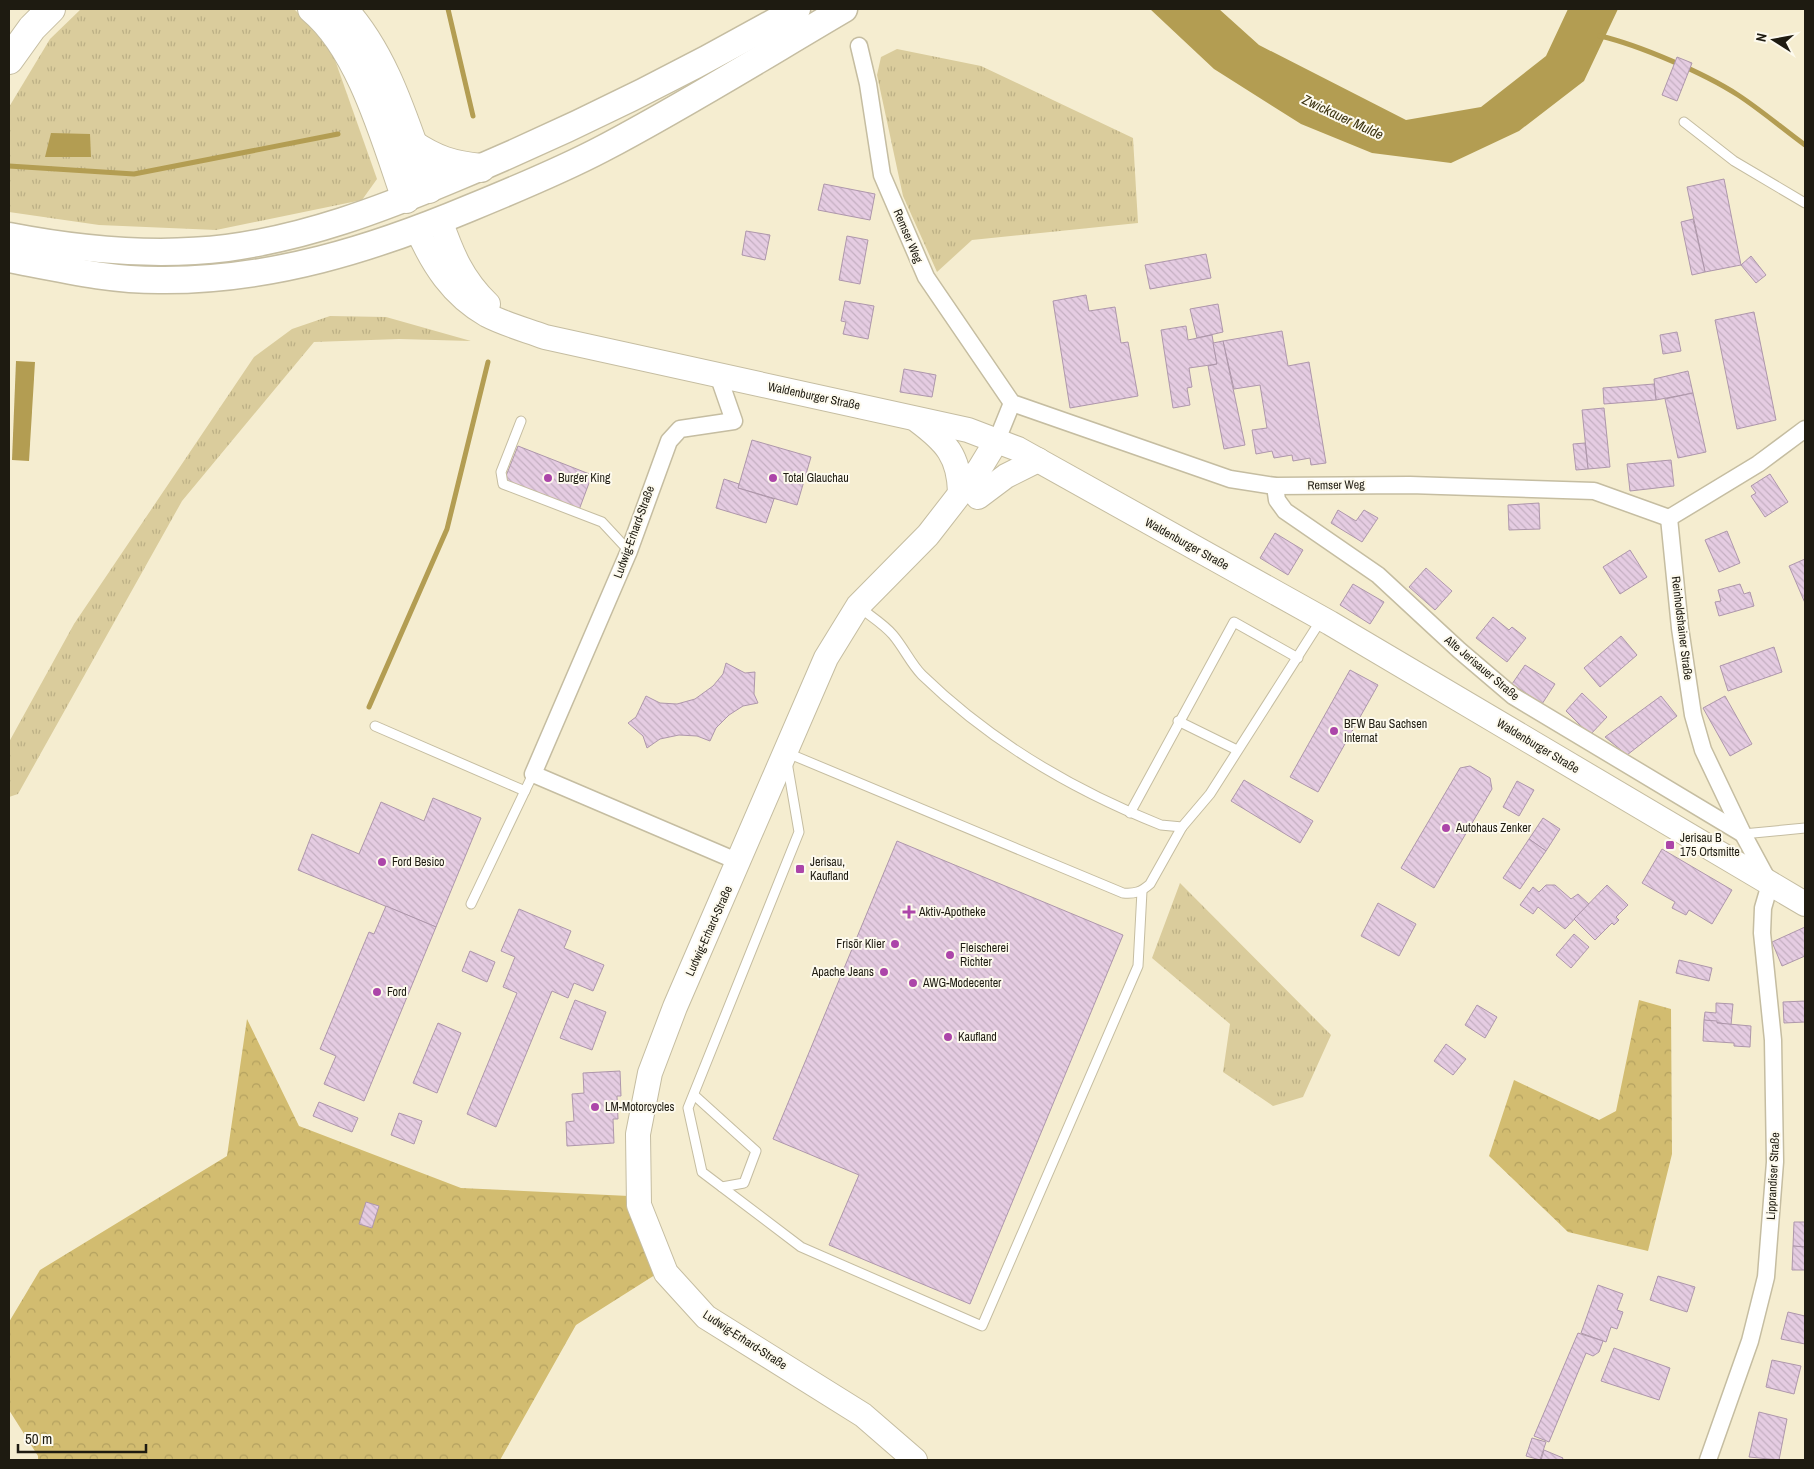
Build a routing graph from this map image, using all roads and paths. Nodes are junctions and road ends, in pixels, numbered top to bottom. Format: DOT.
graph roads {
  1 [pos="51,9"];
  2 [pos="312,9"];
  3 [pos="343,9"];
  4 [pos="797,9"];
  5 [pos="844,9"];
  6 [pos="859,46"];
  7 [pos="9,60"];
  8 [pos="1684,122"];
  9 [pos="412,144"];
  10 [pos="481,168"];
  11 [pos="417,194"];
  12 [pos="1805,203"];
  13 [pos="429,225"];
  14 [pos="10,248"];
  15 [pos="718,375"];
  16 [pos="1012,403"];
  17 [pos="912,418"];
  18 [pos="521,421"];
  19 [pos="1805,429"];
  20 [pos="1002,442"];
  21 [pos="1038,460"];
  22 [pos="1275,486"];
  23 [pos="969,494"];
  24 [pos="1669,518"];
  25 [pos="629,551"];
  26 [pos="858,606"];
  27 [pos="1322,619"];
  28 [pos="1298,658"];
  29 [pos="1178,722"];
  30 [pos="375,726"];
  31 [pos="1237,750"];
  32 [pos="785,752"];
  33 [pos="533,774"];
  34 [pos="525,791"];
  35 [pos="1130,813"];
  36 [pos="1182,827"];
  37 [pos="1805,828"];
  38 [pos="1743,834"];
  39 [pos="739,862"];
  40 [pos="1770,884"];
  41 [pos="1142,891"];
  42 [pos="471,904"];
  43 [pos="1805,904"];
  44 [pos="694,1095"];
  45 [pos="722,1187"];
  46 [pos="915,1460"];
  47 [pos="1708,1460"];
  1 -- 7 [label="highway"];
  2 -- 11 [label="highway"];
  3 -- 9 [label="highway"];
  4 -- 10 [label="main road"];
  5 -- 13 [label="main road"];
  6 -- 16 [label="street, Remser Weg"];
  8 -- 12 [label="lane"];
  9 -- 10 [label="highway"];
  9 -- 11 [label="highway"];
  10 -- 11 [label="main road"];
  11 -- 13 [label="main road"];
  11 -- 14 [label="main road"];
  13 -- 14 [label="main road"];
  13 -- 15 [label="street, Waldenburger Straße"];
  15 -- 17 [label="street, Waldenburger Straße"];
  15 -- 25 [label="street, Ludwig-Erhard-Straße"];
  16 -- 20 [label="street"];
  16 -- 22 [label="street, Remser Weg"];
  17 -- 20 [label="street, Waldenburger Straße"];
  17 -- 23 [label="street"];
  18 -- 25 [label="lane"];
  19 -- 24 [label="street"];
  20 -- 21 [label="street, Waldenburger Straße"];
  20 -- 23 [label="street, Ludwig-Erhard-Straße"];
  21 -- 23 [label="street"];
  21 -- 27 [label="street, Waldenburger Straße"];
  22 -- 24 [label="street, Remser Weg"];
  22 -- 38 [label="street, Alte Jerisauer Straße"];
  23 -- 26 [label="street, Ludwig-Erhard-Straße"];
  24 -- 38 [label="street, Reinholdshainer Straße"];
  25 -- 33 [label="street, Ludwig-Erhard-Straße"];
  26 -- 32 [label="street, Ludwig-Erhard-Straße"];
  26 -- 35 [label="lane"];
  27 -- 28 [label="lane"];
  27 -- 40 [label="street, Waldenburger Straße"];
  28 -- 29 [label="lane"];
  28 -- 31 [label="lane"];
  29 -- 31 [label="lane"];
  29 -- 35 [label="lane"];
  30 -- 34 [label="lane"];
  31 -- 36 [label="lane"];
  32 -- 39 [label="street, Ludwig-Erhard-Straße"];
  32 -- 41 [label="lane"];
  32 -- 44 [label="lane"];
  33 -- 34 [label="lane"];
  33 -- 39 [label="street"];
  34 -- 42 [label="lane"];
  35 -- 36 [label="lane"];
  36 -- 41 [label="lane"];
  37 -- 38 [label="lane"];
  38 -- 40 [label="street, Reinholdshainer Straße"];
  39 -- 46 [label="street, Ludwig-Erhard-Straße"];
  40 -- 43 [label="street, Waldenburger Straße"];
  40 -- 47 [label="street, Lipprandiser Straße"];
  41 -- 45 [label="lane"];
  44 -- 45 [label="lane"];
  44 -- 45 [label="lane"];
}
